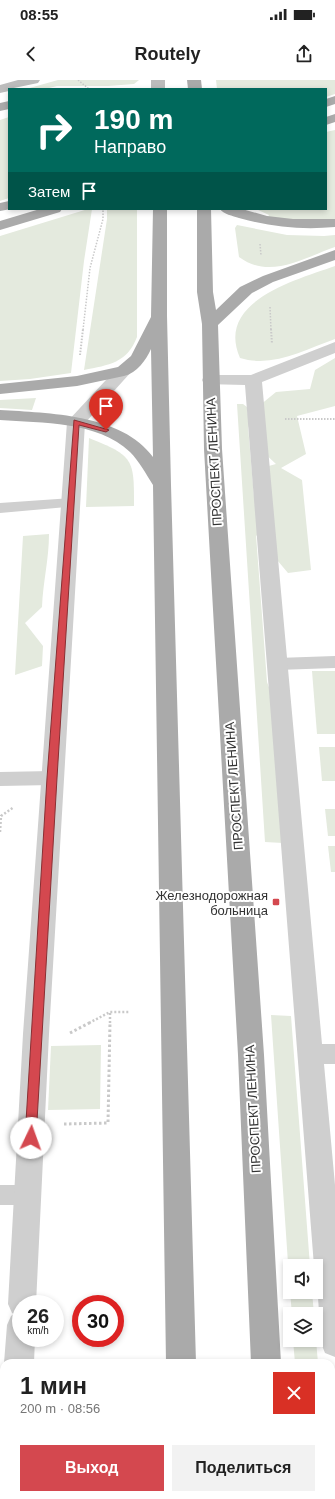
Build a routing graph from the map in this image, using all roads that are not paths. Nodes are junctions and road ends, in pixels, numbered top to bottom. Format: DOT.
graph roads {
  1 [pos="33,80"];
  2 [pos="0,89"];
  3 [pos="52,210"];
  4 [pos="160,210"];
  5 [pos="204,210"];
  6 [pos="230,210"];
  7 [pos="335,223"];
  8 [pos="0,226"];
  9 [pos="335,255"];
  10 [pos="159,316"];
  11 [pos="210,324"];
  12 [pos="335,347"];
  13 [pos="124,371"];
  14 [pos="210,380"];
  15 [pos="253,380"];
  16 [pos="0,389"];
  17 [pos="2,415"];
  18 [pos="76,422"];
  19 [pos="162,485"];
  20 [pos="72,504"];
  21 [pos="0,508"];
  22 [pos="335,662"];
  23 [pos="277,664"];
  24 [pos="52,778"];
  25 [pos="0,779"];
  26 [pos="311,1054"];
  27 [pos="335,1054"];
  28 [pos="0,1195"];
  29 [pos="28,1195"];
  30 [pos="22,1295"];
  31 [pos="335,1343"];
  32 [pos="20,1347"];
  33 [pos="19,1359"];
  34 [pos="181,1359"];
  35 [pos="266,1359"];
  1 -- 2 [label="main road"];
  3 -- 8 [label="main road"];
  4 -- 10 [label="main road"];
  5 -- 11 [label="main road, ПРОСПЕКТ ЛЕНИНА"];
  6 -- 7 [label="main road"];
  9 -- 11 [label="main road"];
  10 -- 13 [label="main road"];
  10 -- 19 [label="main road"];
  11 -- 14 [label="main road, ПРОСПЕКТ ЛЕНИНА"];
  12 -- 15 [label="street"];
  13 -- 16 [label="main road"];
  13 -- 18 [label="street"];
  14 -- 15 [label="street"];
  14 -- 35 [label="main road, ПРОСПЕКТ ЛЕНИНА"];
  15 -- 23 [label="street"];
  17 -- 18 [label="main road"];
  18 -- 19 [label="main road"];
  18 -- 20 [label="street"];
  19 -- 34 [label="main road"];
  20 -- 21 [label="lane"];
  20 -- 24 [label="street"];
  22 -- 23 [label="lane"];
  23 -- 26 [label="street"];
  24 -- 25 [label="lane"];
  24 -- 29 [label="street"];
  26 -- 27 [label="street"];
  26 -- 31 [label="street"];
  28 -- 29 [label="lane"];
  29 -- 30 [label="street"];
  32 -- 33 [label="street"];
}
